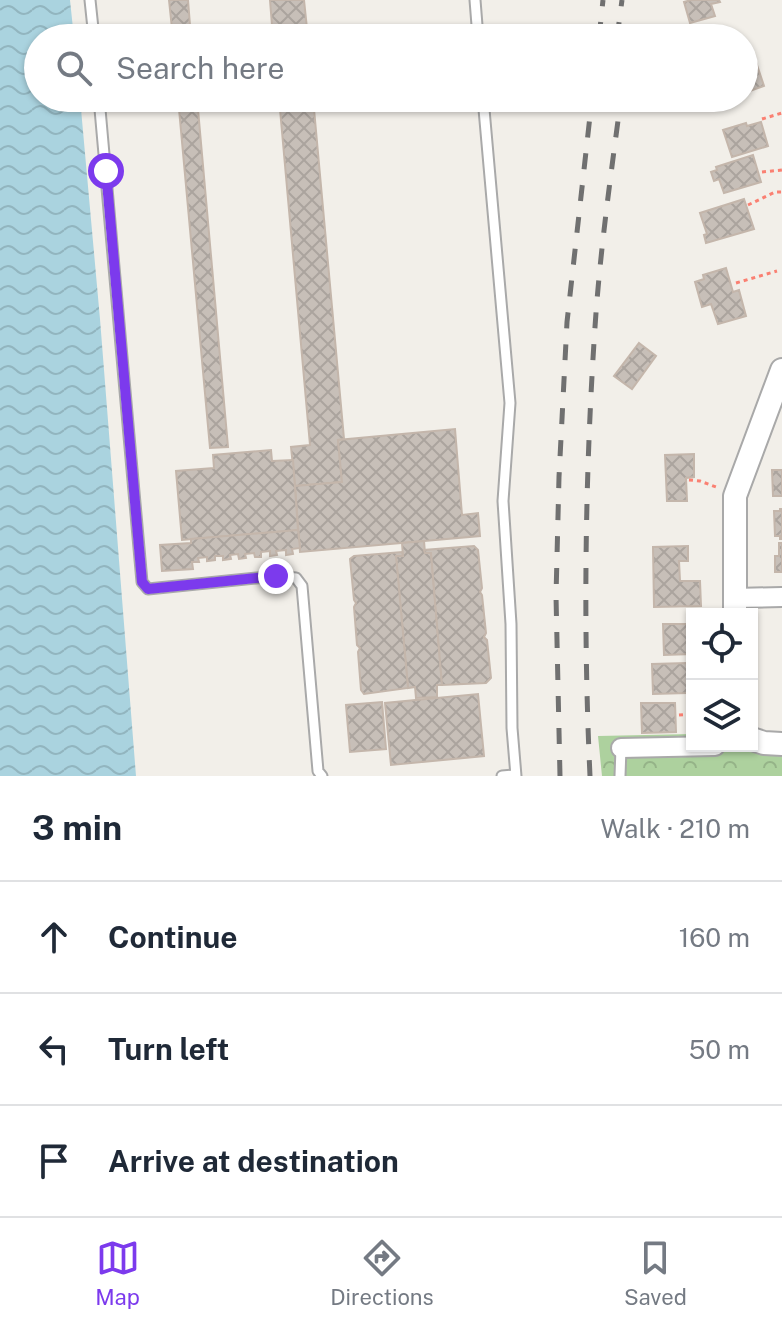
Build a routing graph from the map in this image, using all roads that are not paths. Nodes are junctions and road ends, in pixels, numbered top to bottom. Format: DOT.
graph roads {
  1 [pos="90,0"];
  2 [pos="475,0"];
  3 [pos="93,24"];
  4 [pos="477,24"];
  5 [pos="100,112"];
  6 [pos="484,112"];
  7 [pos="782,370"];
  8 [pos="773,420"];
  9 [pos="782,597"];
  10 [pos="734,606"];
  11 [pos="758,741"];
  12 [pos="782,744"];
  13 [pos="686,747"];
  14 [pos="621,748"];
  15 [pos="322,776"];
  16 [pos="502,776"];
  17 [pos="516,776"];
  18 [pos="620,776"];
  1 -- 3 [label="lane"];
  2 -- 4 [label="lane"];
  5 -- 15 [label="lane"];
  6 -- 17 [label="lane"];
  7 -- 8 [label="street"];
  8 -- 10 [label="street"];
  9 -- 10 [label="street"];
  11 -- 12 [label="street"];
  13 -- 14 [label="street"];
  14 -- 18 [label="lane"];
  16 -- 17 [label="lane"];
}
